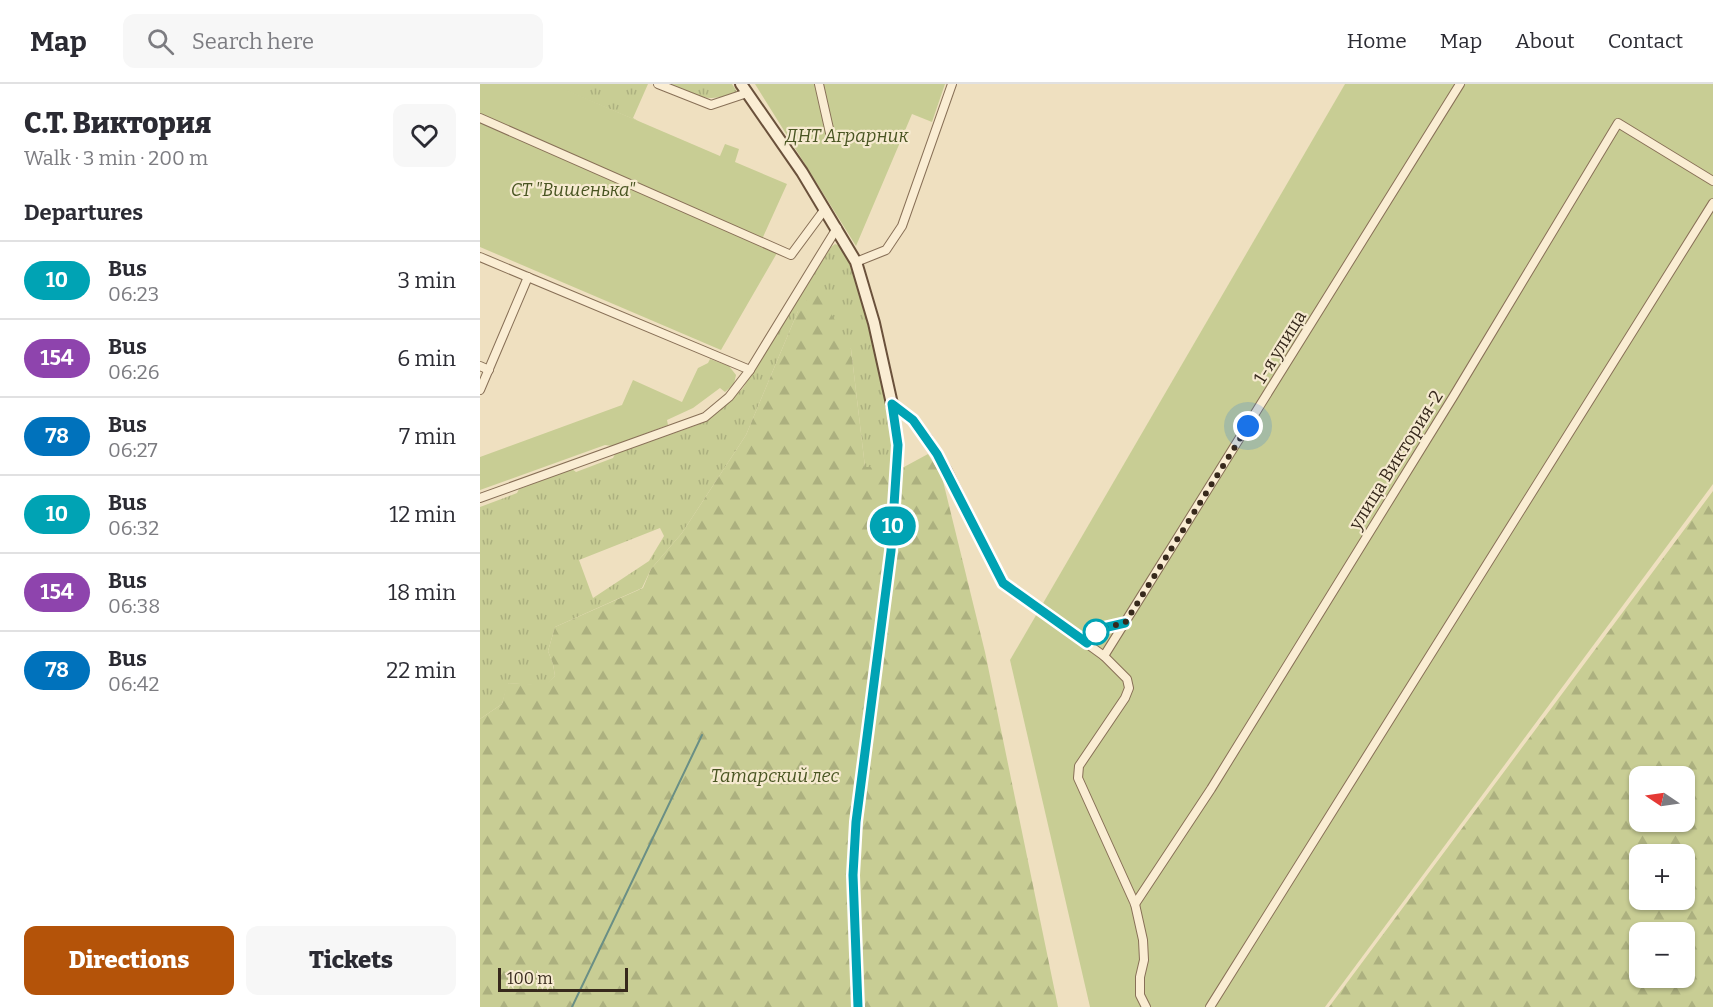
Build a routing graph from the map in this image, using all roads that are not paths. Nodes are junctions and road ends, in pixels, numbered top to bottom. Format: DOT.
graph roads {
  1 [pos="658,84"];
  2 [pos="819,84"];
  3 [pos="951,84"];
  4 [pos="1460,84"];
  5 [pos="744,88"];
  6 [pos="480,118"];
  7 [pos="830,133"];
  8 [pos="1713,181"];
  9 [pos="1713,204"];
  10 [pos="825,209"];
  11 [pos="837,228"];
  12 [pos="480,257"];
  13 [pos="856,262"];
  14 [pos="528,278"];
  15 [pos="480,366"];
  16 [pos="489,370"];
  17 [pos="750,370"];
  18 [pos="480,390"];
  19 [pos="892,404"];
  20 [pos="480,498"];
  21 [pos="1125,623"];
  22 [pos="1087,643"];
  23 [pos="1104,656"];
  24 [pos="1135,904"];
  25 [pos="858,1007"];
  26 [pos="1146,1007"];
  27 [pos="1210,1007"];
  1 -- 5 [label="street"];
  2 -- 7 [label="street"];
  3 -- 13 [label="street"];
  4 -- 21 [label="street, 1-я улица"];
  5 -- 10 [label="street"];
  6 -- 10 [label="street"];
  8 -- 24 [label="street, улица Виктория-2"];
  9 -- 27 [label="street"];
  10 -- 11 [label="street"];
  11 -- 13 [label="street"];
  11 -- 17 [label="street"];
  12 -- 14 [label="street"];
  13 -- 19 [label="street"];
  14 -- 16 [label="street"];
  14 -- 17 [label="street"];
  15 -- 16 [label="street"];
  16 -- 18 [label="street"];
  17 -- 20 [label="street"];
  19 -- 22 [label="street"];
  19 -- 25 [label="street"];
  21 -- 22 [label="street"];
  21 -- 23 [label="street, 1-я улица"];
  22 -- 23 [label="street"];
  23 -- 24 [label="street"];
  24 -- 26 [label="street"];
}
